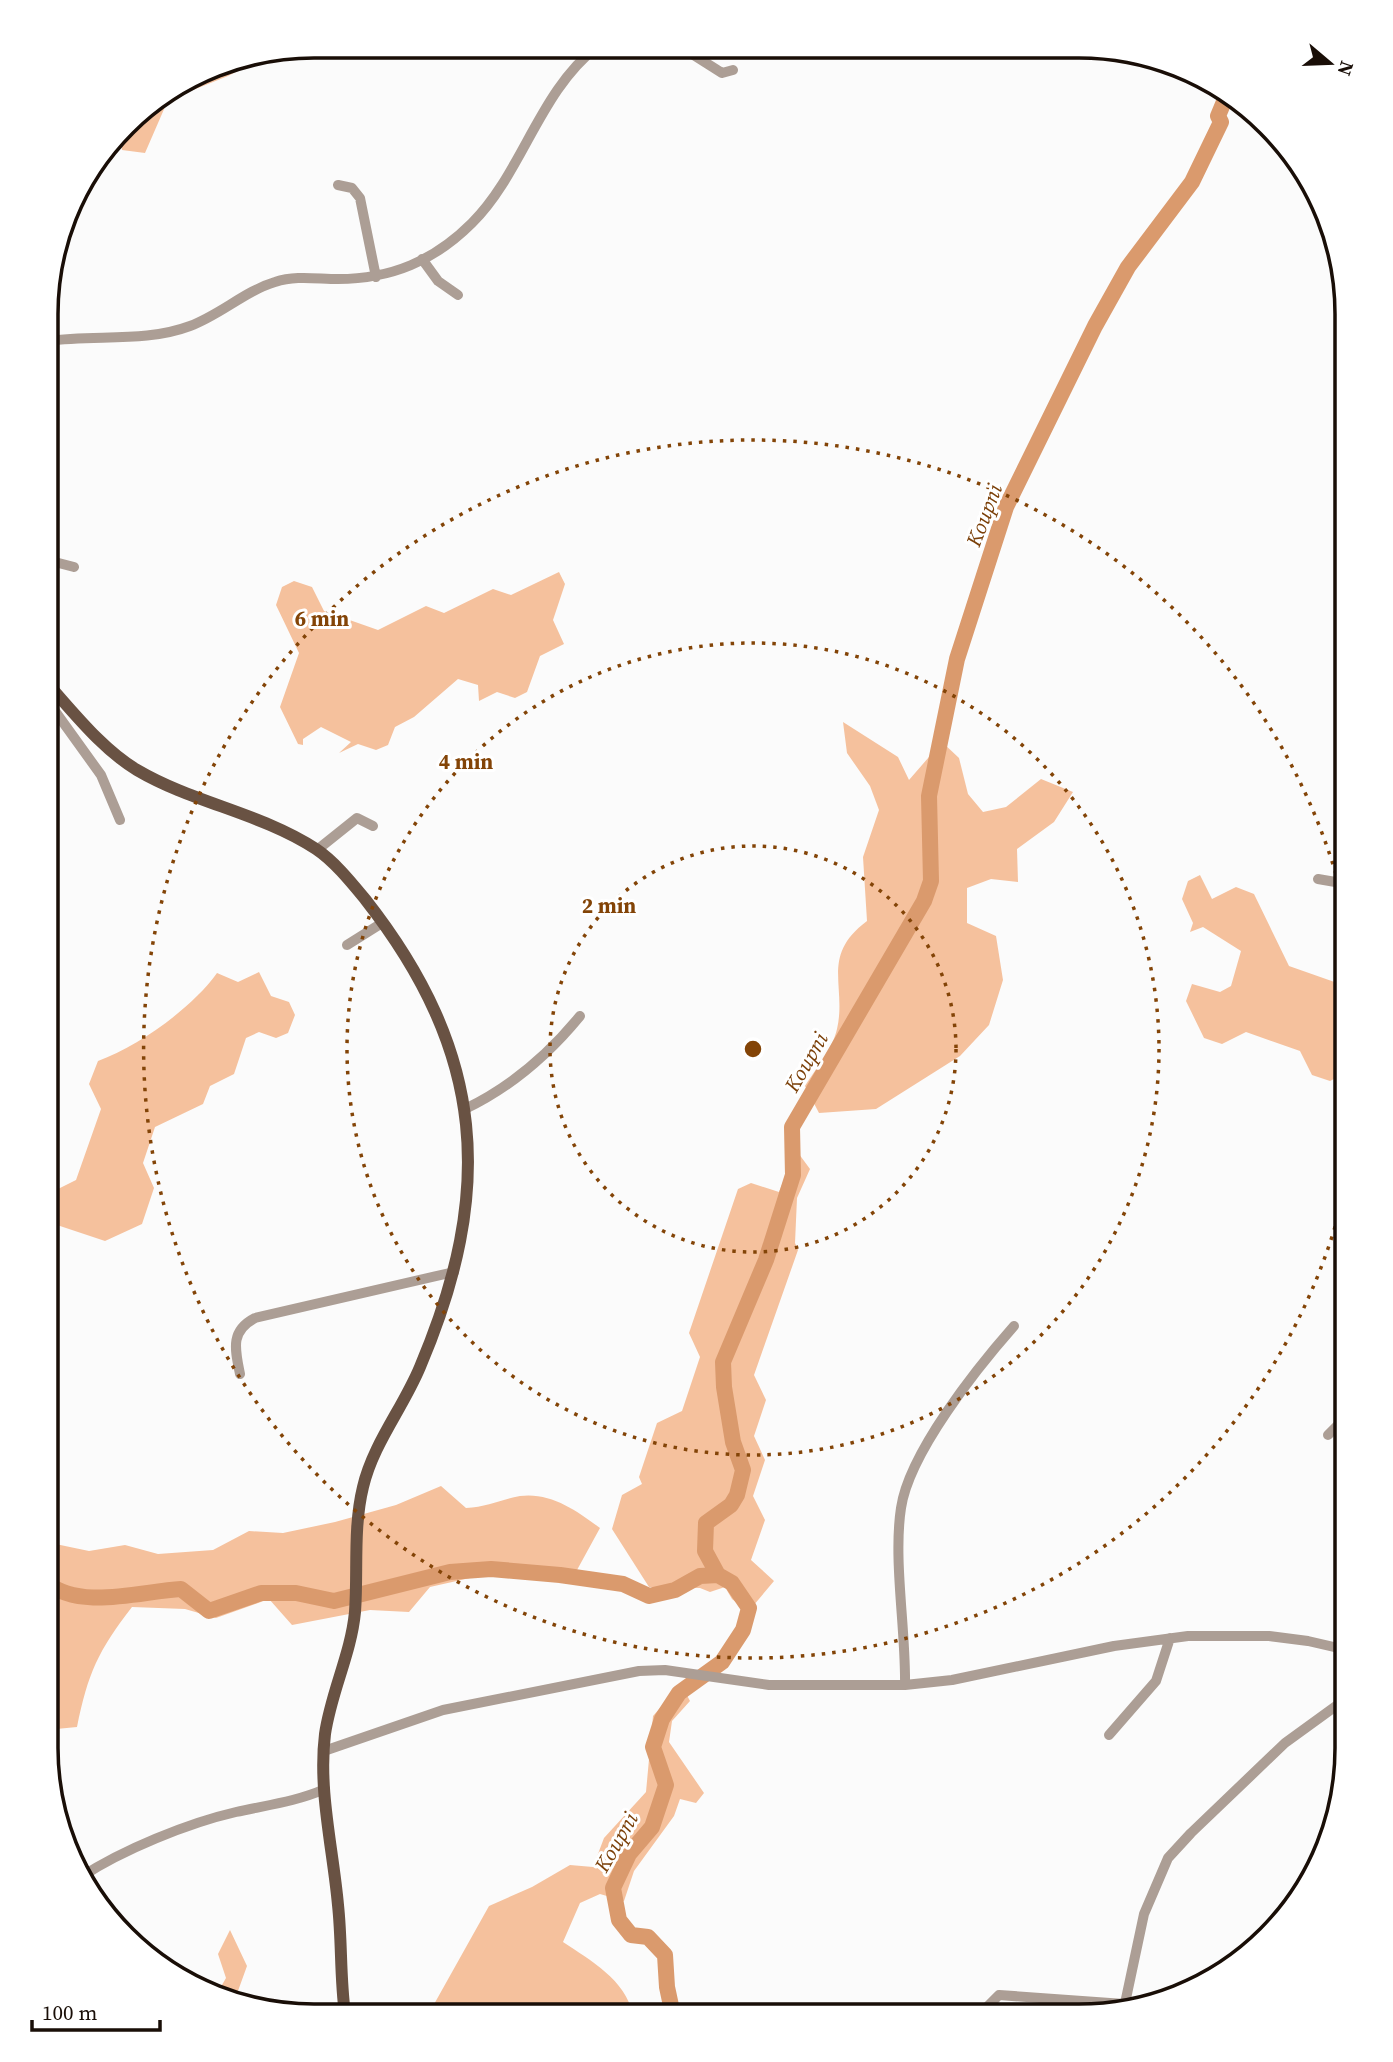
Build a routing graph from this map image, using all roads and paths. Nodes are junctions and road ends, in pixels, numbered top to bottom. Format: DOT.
graph roads {
  1 [pos="588,58"];
  2 [pos="698,58"];
  3 [pos="733,70"];
  4 [pos="338,185"];
  5 [pos="422,259"];
  6 [pos="376,277"];
  7 [pos="458,295"];
  8 [pos="58,340"];
  9 [pos="58,563"];
  10 [pos="74,567"];
  11 [pos="58,695"];
  12 [pos="58,715"];
  13 [pos="120,820"];
  14 [pos="373,826"];
  15 [pos="317,850"];
  16 [pos="1318,879"];
  17 [pos="1335,882"];
  18 [pos="382,923"];
  19 [pos="347,944"];
  20 [pos="580,1016"];
  21 [pos="465,1109"];
  22 [pos="454,1272"];
  23 [pos="1014,1326"];
  24 [pos="240,1374"];
  25 [pos="1335,1428"];
  26 [pos="1328,1435"];
  27 [pos="1170,1638"];
  28 [pos="1335,1648"];
  29 [pos="905,1685"];
  30 [pos="1335,1707"];
  31 [pos="1109,1735"];
  32 [pos="324,1751"];
  33 [pos="324,1789"];
  34 [pos="90,1872"];
  35 [pos="1125,2000"];
  36 [pos="344,2004"];
  37 [pos="991,2004"];
  38 [pos="1097,2004"];
  1 -- 5 [label="street"];
  2 -- 3 [label="street"];
  4 -- 6 [label="street"];
  5 -- 6 [label="street"];
  5 -- 7 [label="street"];
  6 -- 8 [label="street"];
  9 -- 10 [label="street"];
  11 -- 15 [label="main road"];
  12 -- 13 [label="street"];
  14 -- 15 [label="street"];
  15 -- 18 [label="main road"];
  16 -- 17 [label="street"];
  18 -- 19 [label="street"];
  18 -- 21 [label="main road"];
  20 -- 21 [label="street"];
  21 -- 22 [label="main road"];
  22 -- 24 [label="street"];
  22 -- 32 [label="main road"];
  23 -- 29 [label="street"];
  25 -- 26 [label="street"];
  27 -- 28 [label="street"];
  27 -- 29 [label="street"];
  27 -- 31 [label="street"];
  29 -- 32 [label="street"];
  30 -- 35 [label="street"];
  32 -- 33 [label="main road"];
  33 -- 34 [label="street"];
  33 -- 36 [label="main road"];
  37 -- 38 [label="street"];
}
